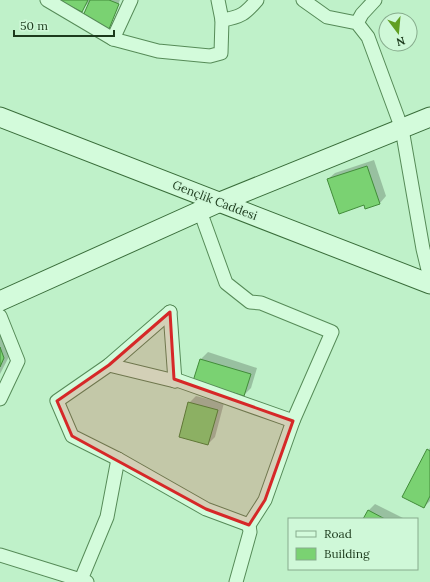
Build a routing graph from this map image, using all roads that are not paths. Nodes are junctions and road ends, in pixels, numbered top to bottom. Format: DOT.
graph roads {
  1 [pos="47,0"];
  2 [pos="131,0"];
  3 [pos="218,0"];
  4 [pos="257,0"];
  5 [pos="303,0"];
  6 [pos="375,0"];
  7 [pos="222,20"];
  8 [pos="357,23"];
  9 [pos="113,39"];
  10 [pos="0,117"];
  11 [pos="430,118"];
  12 [pos="402,129"];
  13 [pos="220,202"];
  14 [pos="200,211"];
  15 [pos="430,278"];
  16 [pos="430,284"];
  17 [pos="0,301"];
  18 [pos="0,316"];
  19 [pos="109,365"];
  20 [pos="175,381"];
  21 [pos="0,399"];
  22 [pos="293,421"];
  23 [pos="118,459"];
  24 [pos="249,525"];
  25 [pos="0,555"];
  26 [pos="83,581"];
  27 [pos="236,582"];
  1 -- 9 [label="street"];
  2 -- 9 [label="street"];
  3 -- 7 [label="street"];
  4 -- 7 [label="street"];
  5 -- 8 [label="street"];
  6 -- 8 [label="street"];
  7 -- 9 [label="street"];
  8 -- 12 [label="street"];
  10 -- 13 [label="street, Gençlik Caddesi"];
  11 -- 12 [label="street"];
  12 -- 13 [label="street"];
  12 -- 15 [label="street"];
  13 -- 14 [label="street"];
  13 -- 16 [label="street, Gençlik Caddesi"];
  14 -- 17 [label="street"];
  14 -- 22 [label="street"];
  18 -- 21 [label="street"];
  19 -- 20 [label="street"];
  19 -- 20 [label="street"];
  19 -- 23 [label="street"];
  20 -- 22 [label="street"];
  22 -- 24 [label="street"];
  23 -- 24 [label="street"];
  23 -- 26 [label="street"];
  24 -- 27 [label="street"];
  25 -- 26 [label="street"];
}
